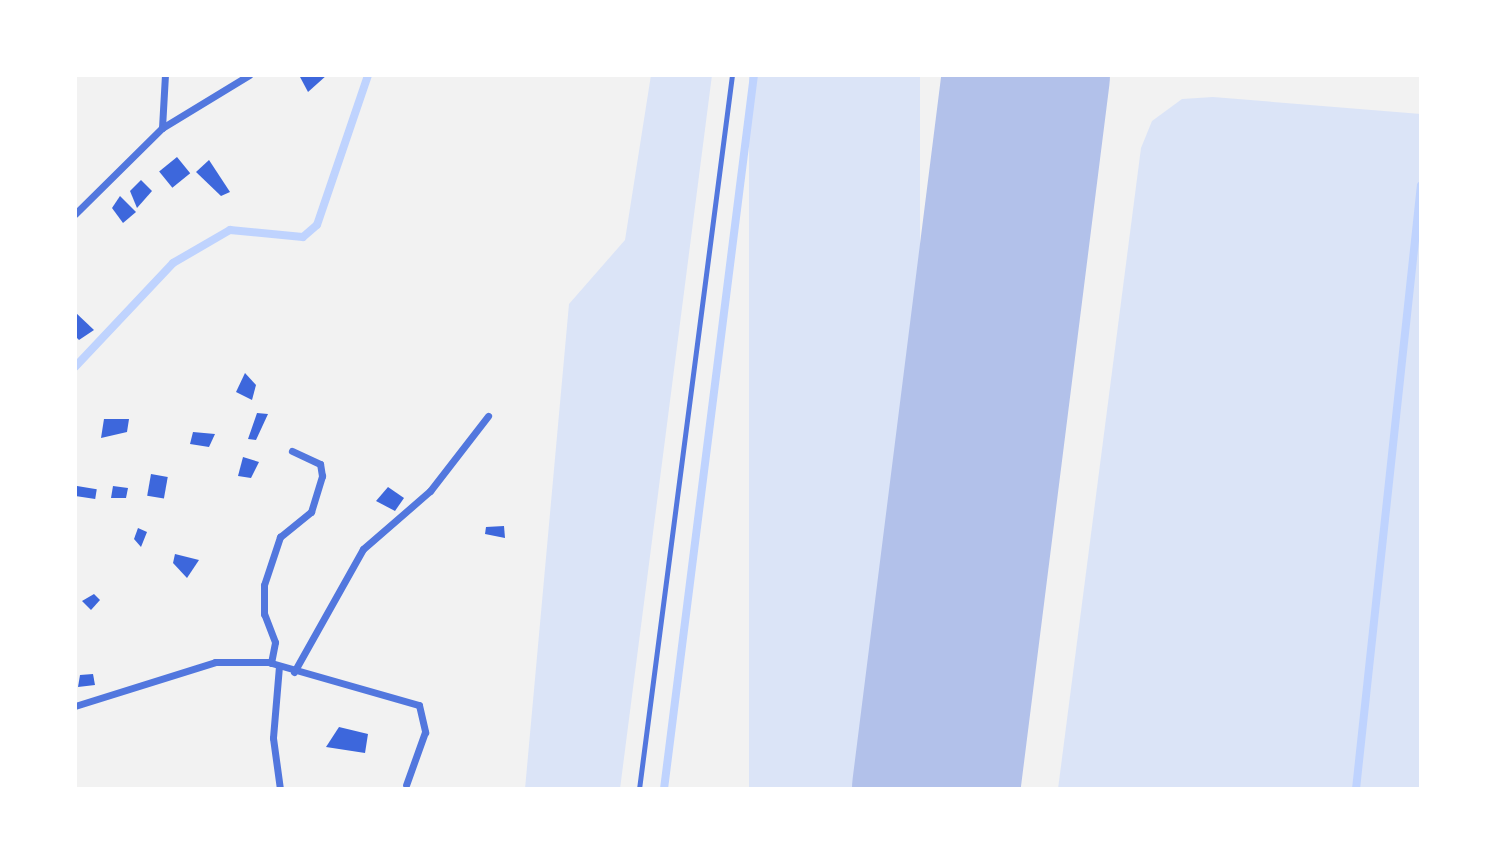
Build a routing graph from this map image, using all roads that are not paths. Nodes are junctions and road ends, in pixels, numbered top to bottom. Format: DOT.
graph roads {
  1 [pos="164,75"];
  2 [pos="249,75"];
  3 [pos="732,75"];
  4 [pos="162,128"];
  5 [pos="75,214"];
  6 [pos="488,416"];
  7 [pos="292,451"];
  8 [pos="275,665"];
  9 [pos="294,672"];
  10 [pos="75,706"];
  11 [pos="407,785"];
  12 [pos="280,789"];
  13 [pos="639,789"];
  1 -- 4 [label="street"];
  2 -- 4 [label="street"];
  3 -- 13 [label="lane"];
  4 -- 5 [label="street"];
  6 -- 9 [label="street"];
  7 -- 8 [label="street"];
  8 -- 9 [label="street"];
  8 -- 10 [label="street"];
  8 -- 12 [label="street"];
  9 -- 11 [label="street"];
}
